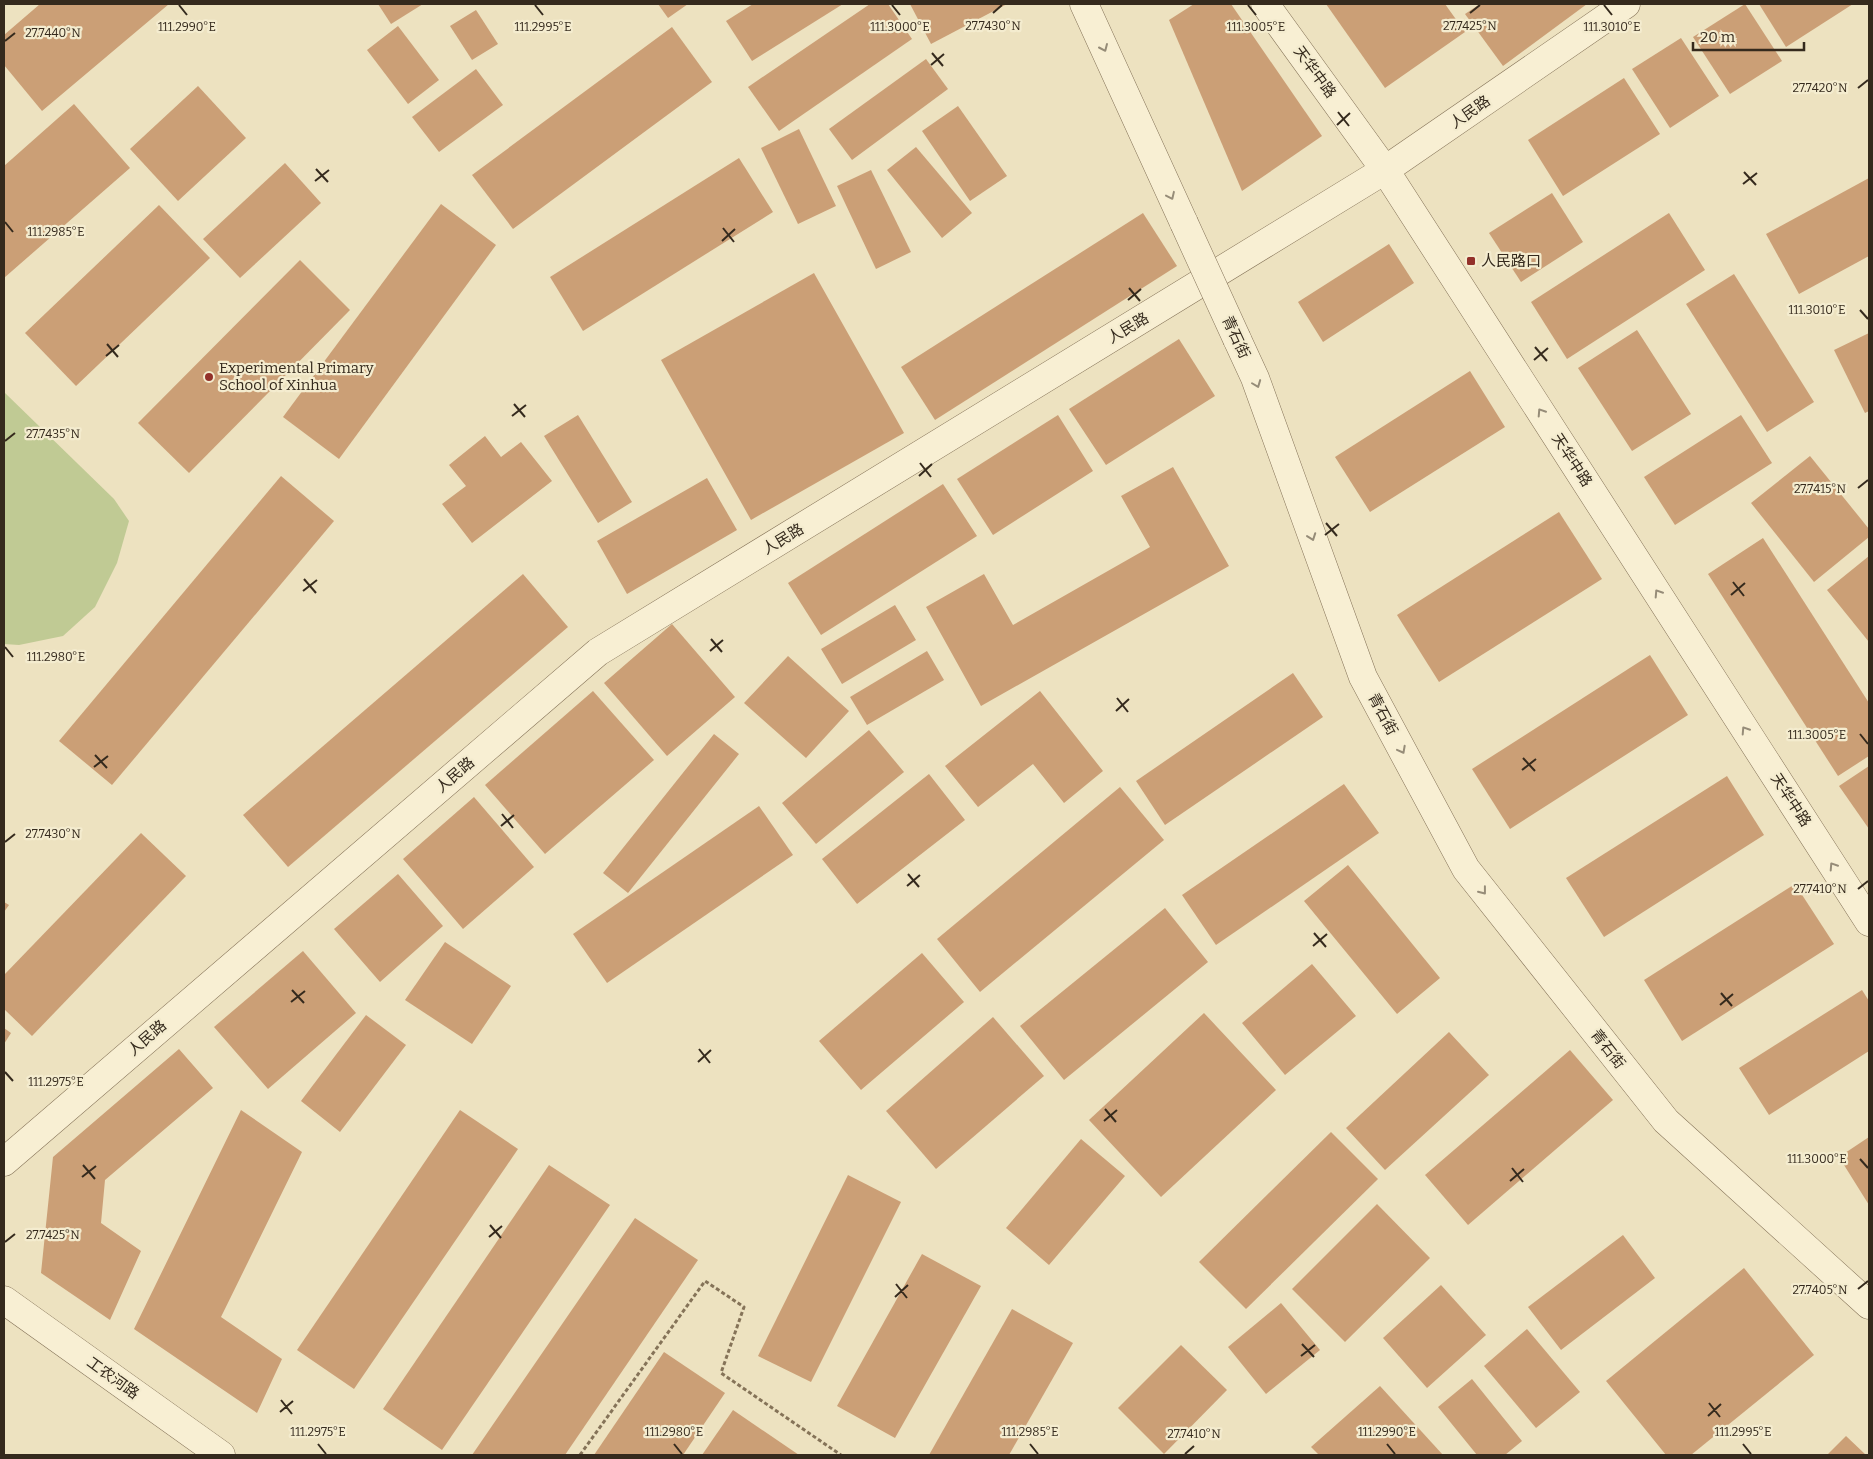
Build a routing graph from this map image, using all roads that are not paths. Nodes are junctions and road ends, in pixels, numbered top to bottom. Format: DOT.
graph roads {
  1 [pos="1084,4"];
  2 [pos="1265,4"];
  3 [pos="1626,4"];
  4 [pos="1386,170"];
  5 [pos="1869,922"];
  6 [pos="4,1162"];
  7 [pos="4,1300"];
  8 [pos="1869,1305"];
  9 [pos="222,1455"];
  1 -- 8 [label="street, 青石街, one-way, bridge"];
  2 -- 4 [label="street, 天华中路"];
  3 -- 4 [label="street, 人民路"];
  5 -- 4 [label="street, 天华中路, one-way"];
  4 -- 6 [label="street, 人民路"];
  7 -- 9 [label="street, 工农河路"];
}
